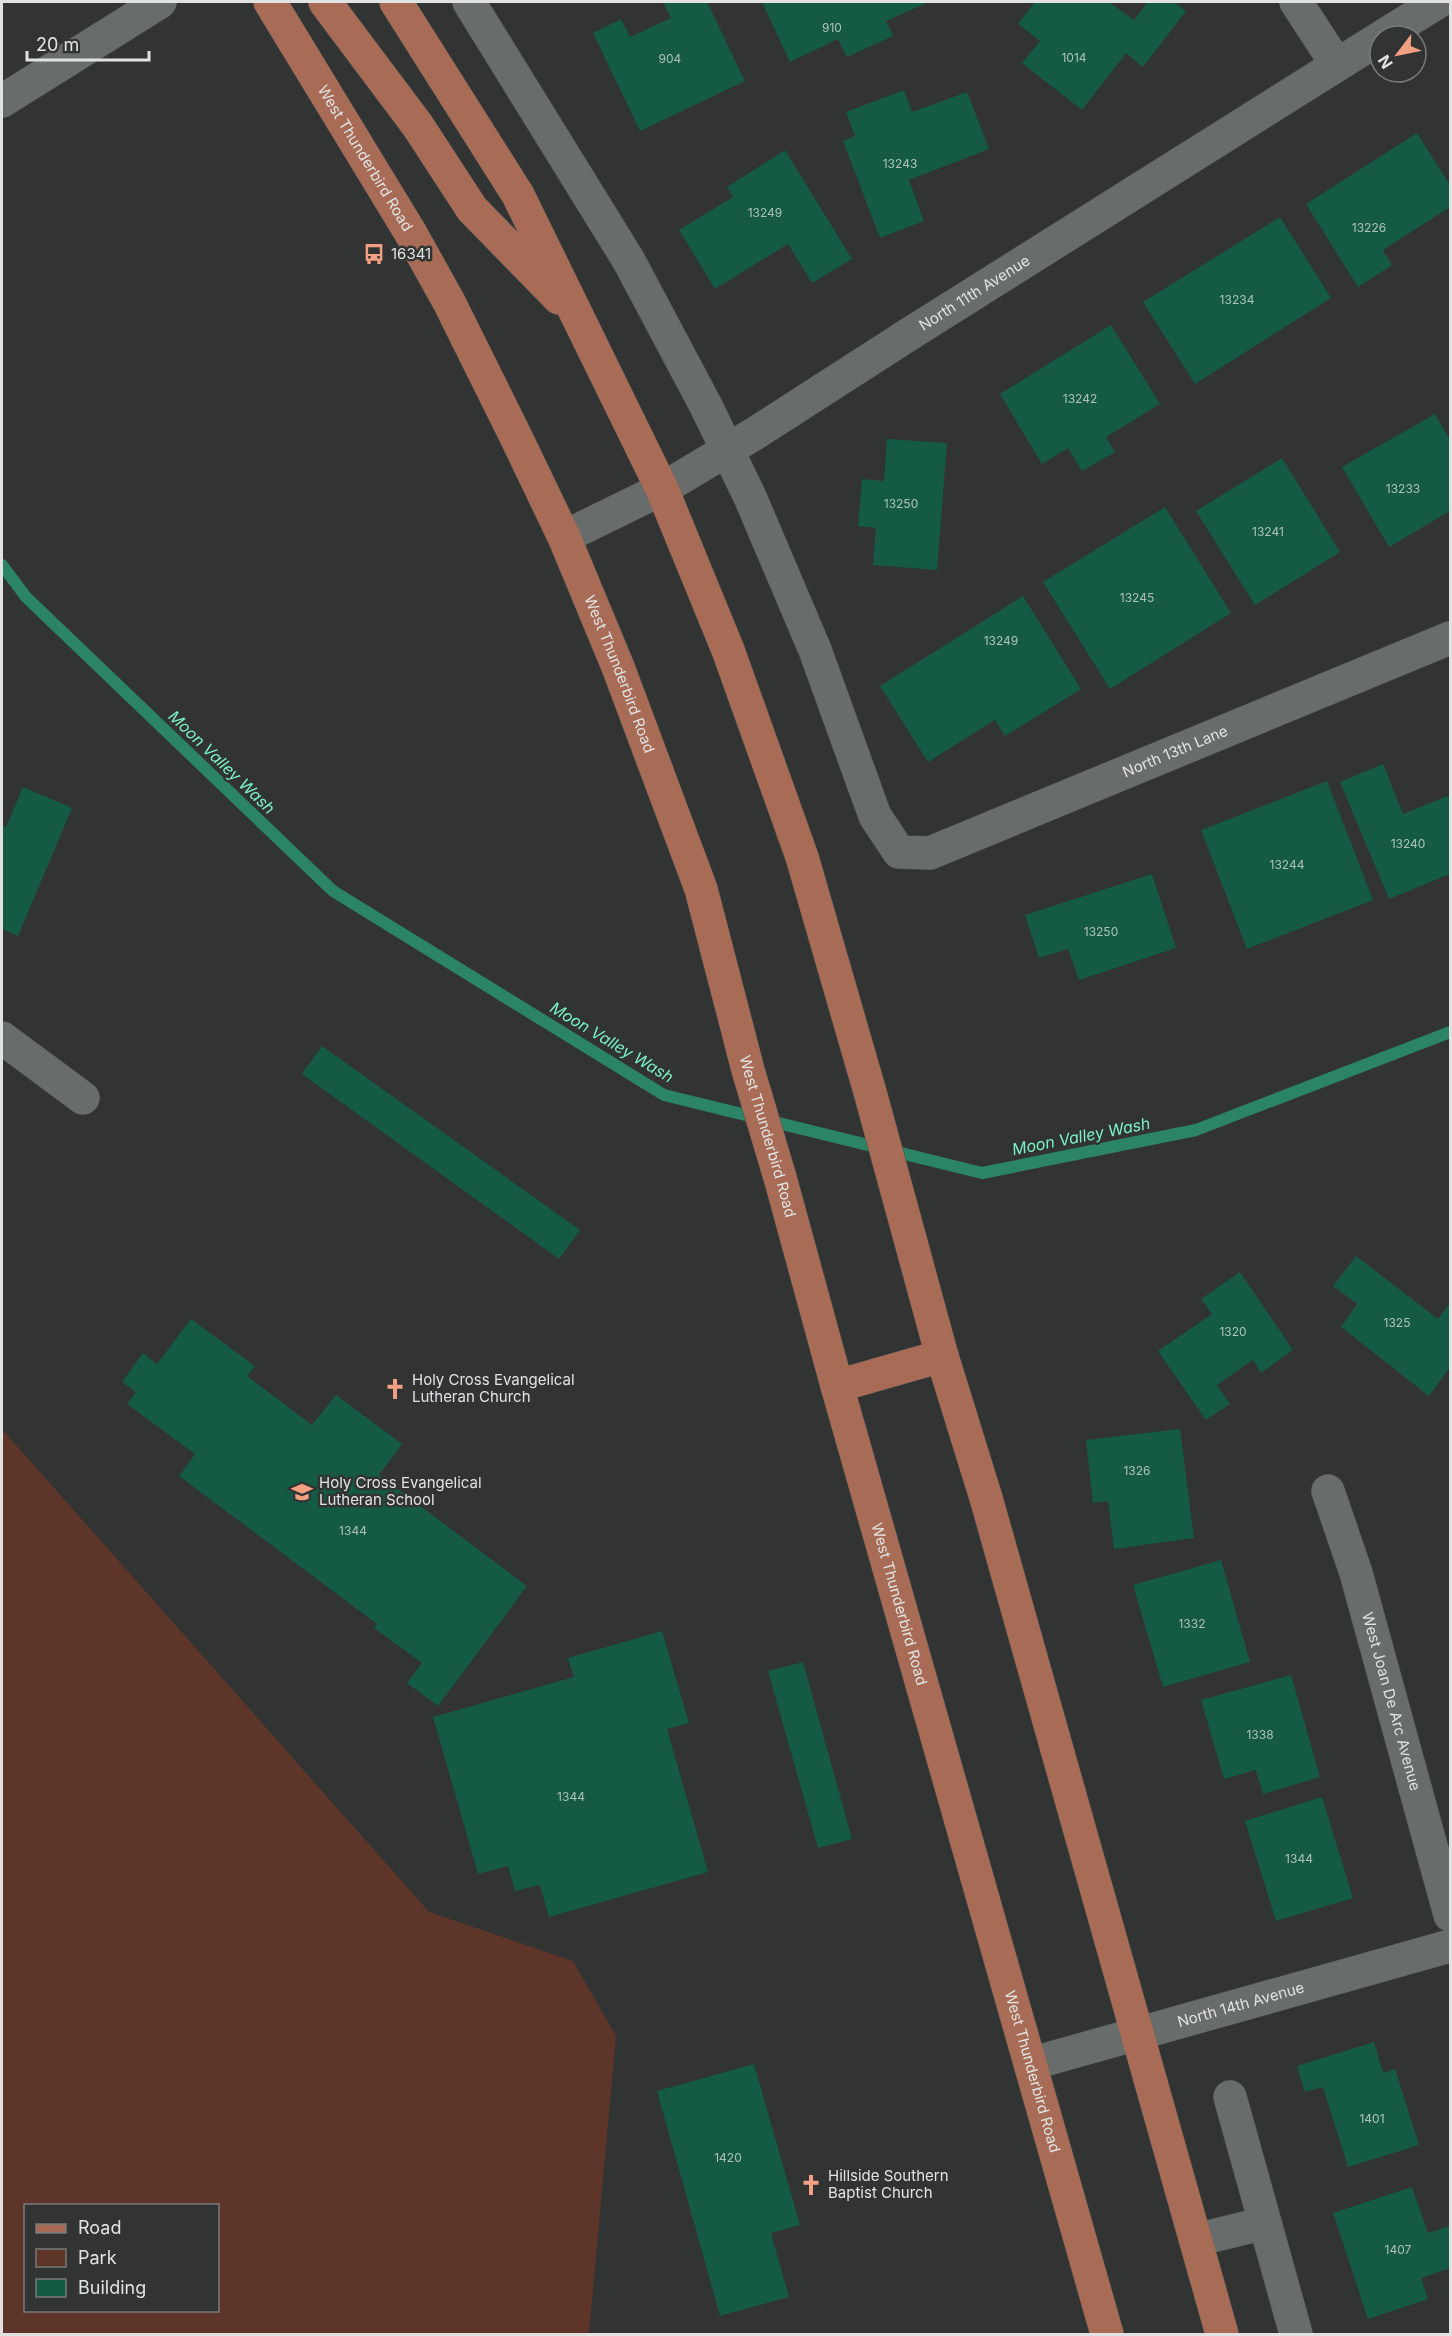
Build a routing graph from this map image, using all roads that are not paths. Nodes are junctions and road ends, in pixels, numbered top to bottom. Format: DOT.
graph roads {
  1 [pos="160,2"];
  2 [pos="270,2"];
  3 [pos="325,2"];
  4 [pos="396,2"];
  5 [pos="469,2"];
  6 [pos="1296,2"];
  7 [pos="1438,2"];
  8 [pos="1402,24"];
  9 [pos="1368,45"];
  10 [pos="1337,65"];
  11 [pos="2,101"];
  12 [pos="581,320"];
  13 [pos="728,449"];
  14 [pos="662,489"];
  15 [pos="564,537"];
  16 [pos="1450,638"];
  17 [pos="2,1038"];
  18 [pos="83,1098"];
  19 [pos="942,1356"];
  20 [pos="837,1386"];
  21 [pos="1328,1491"];
  22 [pos="1450,1915"];
  23 [pos="1450,1946"];
  24 [pos="1138,2033"];
  25 [pos="1030,2064"];
  26 [pos="1230,2097"];
  27 [pos="1265,2223"];
  28 [pos="1196,2240"];
  29 [pos="1107,2334"];
  30 [pos="1222,2334"];
  31 [pos="1296,2334"];
  1 -- 11 [label="street"];
  2 -- 15 [label="main road, West Thunderbird Road"];
  3 -- 12 [label="main road"];
  4 -- 12 [label="main road"];
  5 -- 13 [label="street"];
  6 -- 10 [label="street"];
  7 -- 8 [label="street, North 11th Avenue"];
  9 -- 10 [label="street, North 11th Avenue"];
  10 -- 13 [label="street, North 11th Avenue"];
  12 -- 14 [label="main road"];
  13 -- 14 [label="street, North 11th Avenue"];
  13 -- 16 [label="street, North 13th Lane"];
  14 -- 15 [label="street, North 11th Avenue"];
  14 -- 19 [label="main road"];
  15 -- 20 [label="main road, West Thunderbird Road"];
  17 -- 18 [label="street"];
  19 -- 20 [label="main road"];
  19 -- 24 [label="main road"];
  20 -- 25 [label="main road, West Thunderbird Road"];
  21 -- 22 [label="street, West Joan De Arc Avenue"];
  23 -- 24 [label="street, North 14th Avenue"];
  24 -- 25 [label="street, North 14th Avenue"];
  24 -- 28 [label="main road"];
  25 -- 29 [label="main road, West Thunderbird Road"];
  26 -- 27 [label="street"];
  27 -- 28 [label="street"];
  27 -- 31 [label="street"];
  28 -- 30 [label="main road"];
}
